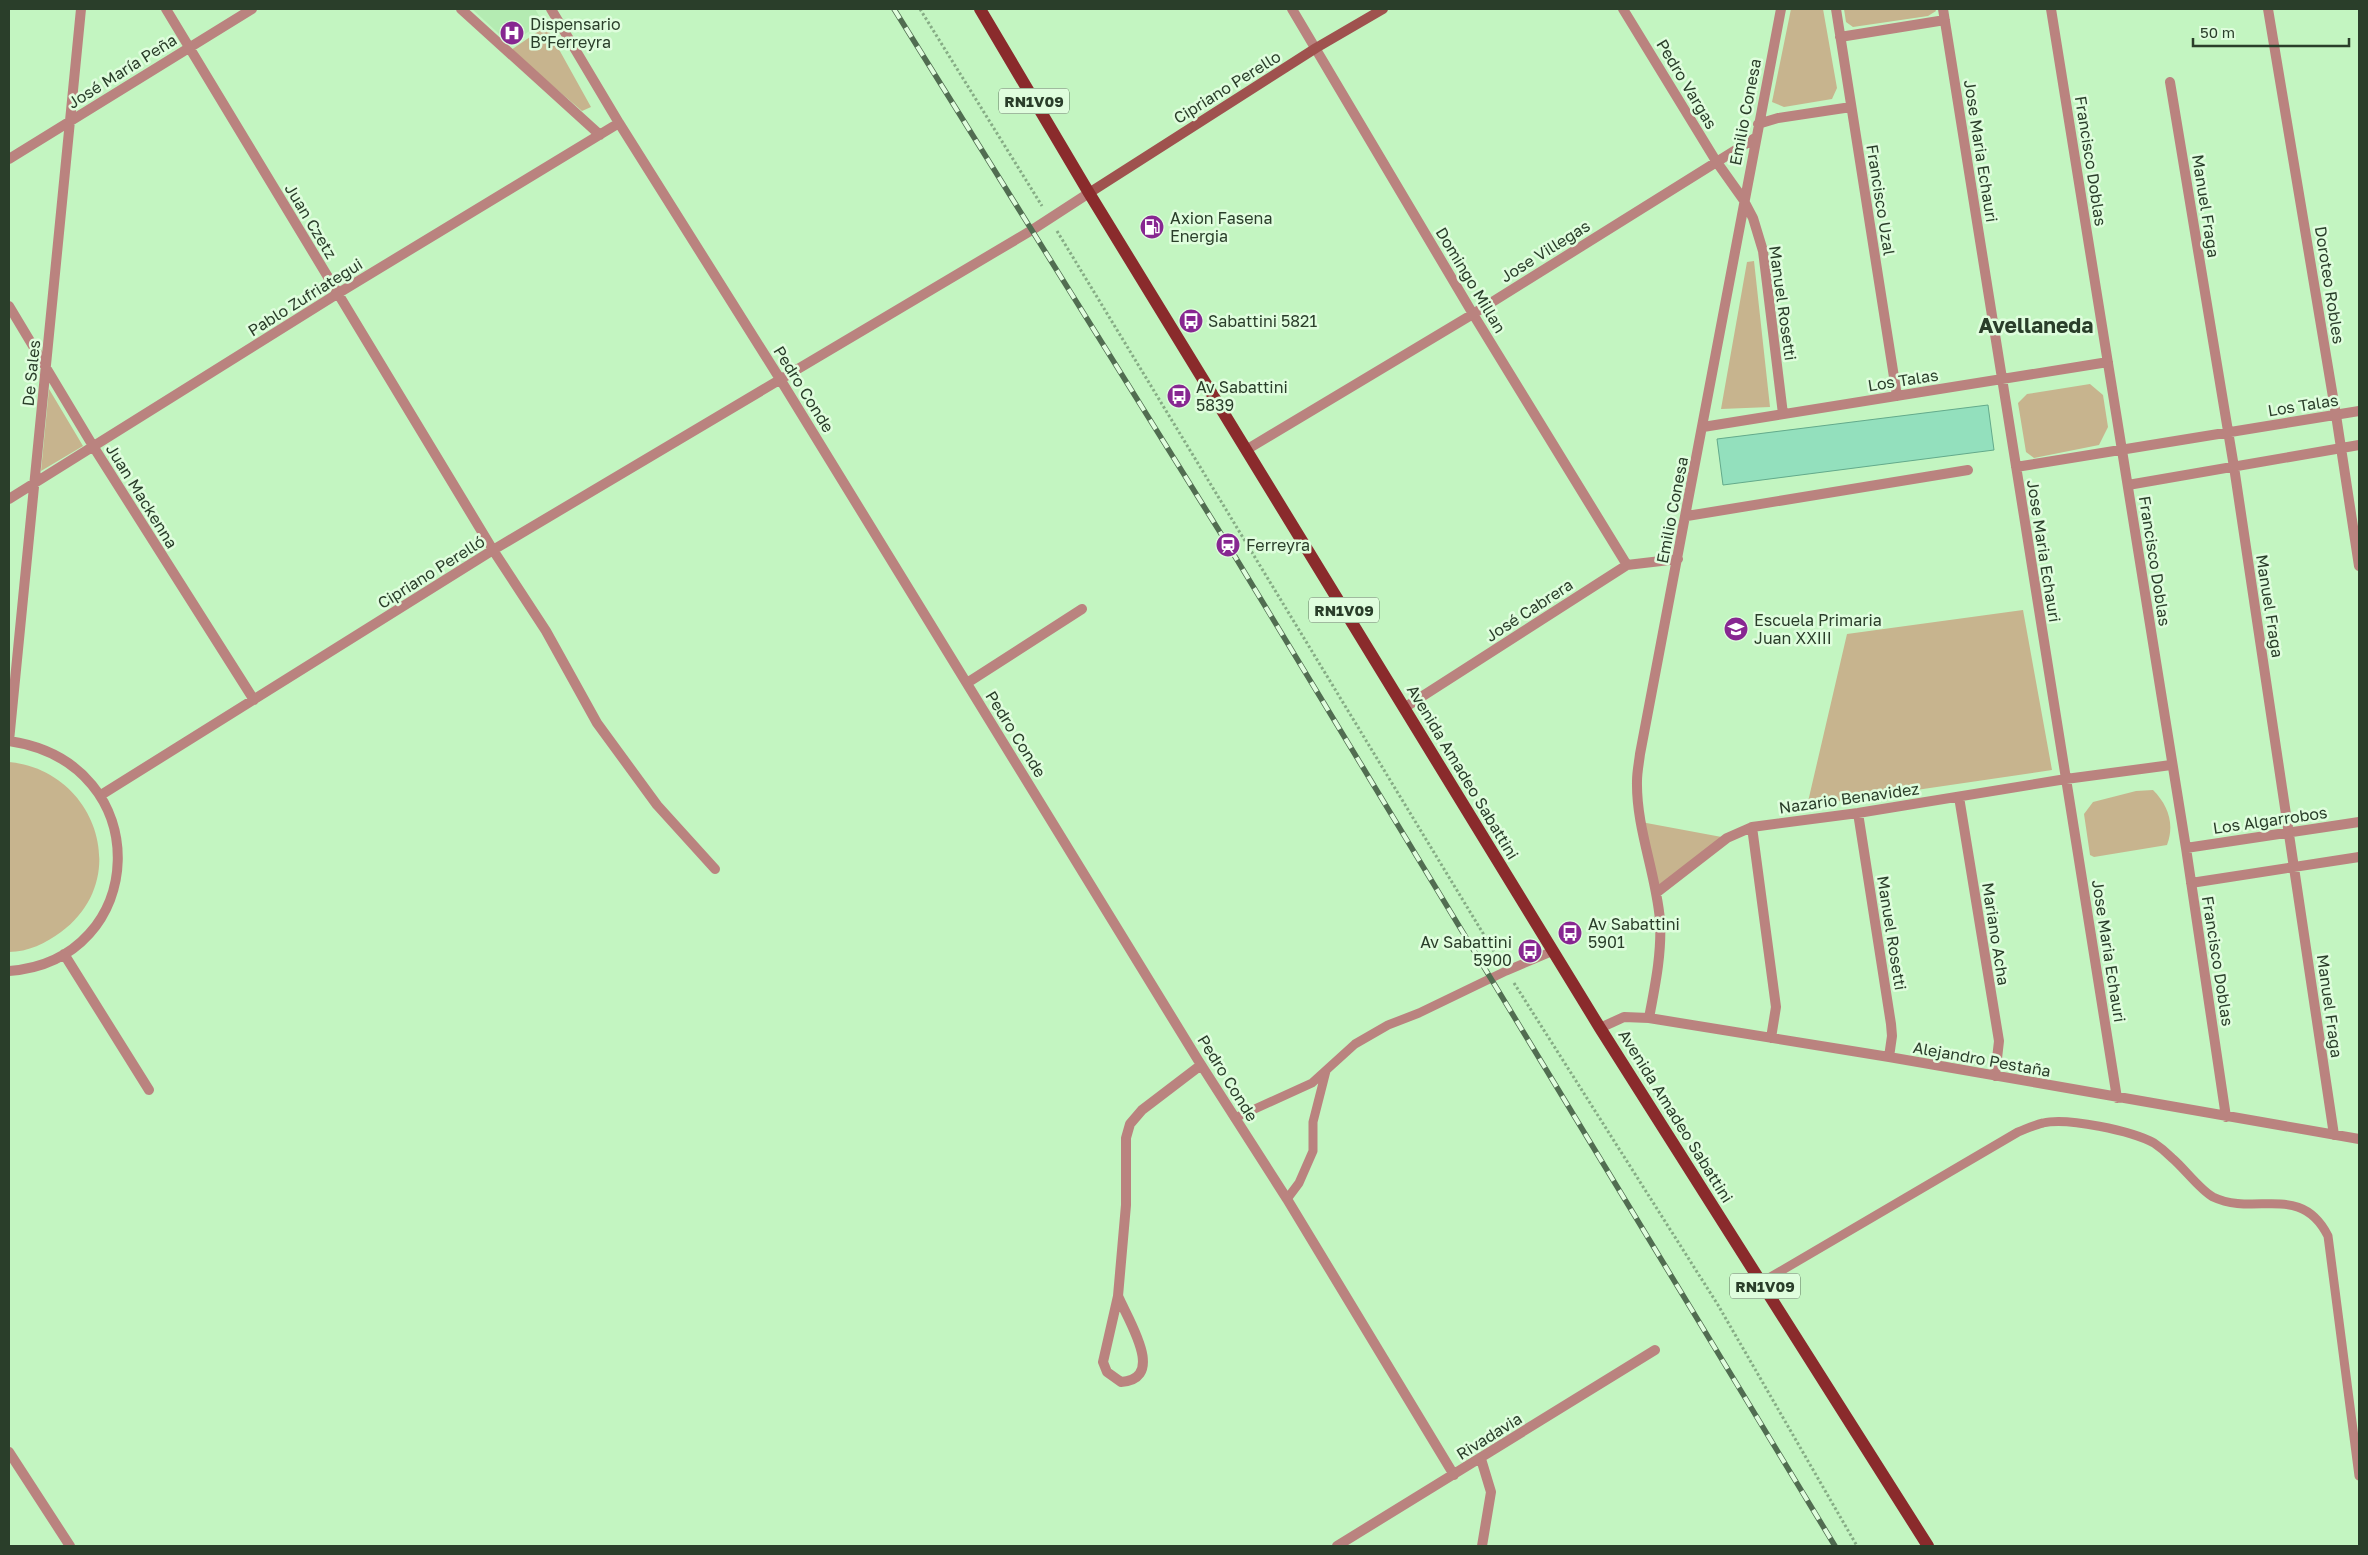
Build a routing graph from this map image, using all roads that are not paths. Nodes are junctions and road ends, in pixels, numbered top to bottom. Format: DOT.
graph roads {
  1 [pos="81,9"];
  2 [pos="166,9"];
  3 [pos="252,9"];
  4 [pos="461,9"];
  5 [pos="551,9"];
  6 [pos="980,9"];
  7 [pos="1292,9"];
  8 [pos="1383,9"];
  9 [pos="1623,9"];
  10 [pos="1781,9"];
  11 [pos="1836,9"];
  12 [pos="1943,9"];
  13 [pos="2051,9"];
  14 [pos="2268,9"];
  15 [pos="1945,20"];
  16 [pos="1840,37"];
  17 [pos="189,46"];
  18 [pos="1316,48"];
  19 [pos="2170,82"];
  20 [pos="1851,107"];
  21 [pos="70,121"];
  22 [pos="619,123"];
  23 [pos="1758,124"];
  24 [pos="600,135"];
  25 [pos="1755,138"];
  26 [pos="9,159"];
  27 [pos="1716,161"];
  28 [pos="1089,193"];
  29 [pos="1743,199"];
  30 [pos="337,294"];
  31 [pos="9,306"];
  32 [pos="1473,314"];
  33 [pos="2108,362"];
  34 [pos="46,368"];
  35 [pos="780,379"];
  36 [pos="2002,379"];
  37 [pos="1897,396"];
  38 [pos="2359,411"];
  39 [pos="1783,414"];
  40 [pos="2336,415"];
  41 [pos="1703,427"];
  42 [pos="2229,433"];
  43 [pos="2359,445"];
  44 [pos="93,446"];
  45 [pos="2341,448"];
  46 [pos="1246,450"];
  47 [pos="2122,450"];
  48 [pos="2016,467"];
  49 [pos="2234,467"];
  50 [pos="1968,470"];
  51 [pos="34,482"];
  52 [pos="2128,485"];
  53 [pos="9,499"];
  54 [pos="1687,516"];
  55 [pos="493,550"];
  56 [pos="1678,559"];
  57 [pos="1626,565"];
  58 [pos="2359,566"];
  59 [pos="1082,608"];
  60 [pos="967,683"];
  61 [pos="254,700"];
  62 [pos="1404,708"];
  63 [pos="9,741"];
  64 [pos="2171,765"];
  65 [pos="2066,780"];
  66 [pos="101,795"];
  67 [pos="1958,796"];
  68 [pos="1858,813"];
  69 [pos="2359,822"];
  70 [pos="1752,827"];
  71 [pos="2289,832"];
  72 [pos="2186,848"];
  73 [pos="2359,857"];
  74 [pos="2295,866"];
  75 [pos="715,869"];
  76 [pos="2191,883"];
  77 [pos="1656,894"];
  78 [pos="1553,951"];
  79 [pos="64,954"];
  80 [pos="9,972"];
  81 [pos="1649,1018"];
  82 [pos="1600,1028"];
  83 [pos="1770,1038"];
  84 [pos="1889,1057"];
  85 [pos="1201,1065"];
  86 [pos="1326,1071"];
  87 [pos="1995,1076"];
  88 [pos="149,1090"];
  89 [pos="2117,1098"];
  90 [pos="2226,1117"];
  91 [pos="1235,1118"];
  92 [pos="2334,1135"];
  93 [pos="2359,1140"];
  94 [pos="1287,1199"];
  95 [pos="1762,1282"];
  96 [pos="1118,1296"];
  97 [pos="1656,1350"];
  98 [pos="9,1452"];
  99 [pos="1481,1459"];
  100 [pos="1454,1475"];
  101 [pos="2359,1476"];
  102 [pos="70,1546"];
  103 [pos="1337,1546"];
  104 [pos="1482,1546"];
  105 [pos="1928,1546"];
  1 -- 21 [label="street, De Sales"];
  2 -- 17 [label="street, Juan Czetz"];
  3 -- 17 [label="street, José María Peña"];
  4 -- 24 [label="street"];
  5 -- 22 [label="street, Pedro Conde"];
  6 -- 28 [label="main road, Avenida Amadeo Sabattini / RN1V09"];
  7 -- 18 [label="street, Domingo Millan"];
  8 -- 18 [label="main road, Cipriano Perello"];
  9 -- 27 [label="street, Pedro Vargas"];
  10 -- 23 [label="street, Emilio Conesa"];
  11 -- 16 [label="street, Francisco Uzal"];
  12 -- 15 [label="street, Jose Maria Echauri"];
  13 -- 33 [label="street, Francisco Doblas"];
  14 -- 40 [label="street, Doroteo Robles"];
  15 -- 16 [label="street"];
  15 -- 36 [label="street, Jose Maria Echauri"];
  16 -- 20 [label="street, Francisco Uzal"];
  17 -- 21 [label="street, José María Peña"];
  17 -- 30 [label="street, Juan Czetz"];
  18 -- 28 [label="main road, Cipriano Perello"];
  18 -- 32 [label="street, Domingo Millan"];
  19 -- 42 [label="street, Manuel Fraga"];
  20 -- 23 [label="street"];
  20 -- 37 [label="street, Francisco Uzal"];
  21 -- 26 [label="street, José María Peña"];
  21 -- 34 [label="street, De Sales"];
  22 -- 24 [label="street, Pablo Zufriategui"];
  22 -- 35 [label="street, Pedro Conde"];
  23 -- 25 [label="street, Emilio Conesa"];
  24 -- 30 [label="street, Pablo Zufriategui"];
  25 -- 27 [label="street, Jose Villegas"];
  25 -- 29 [label="street, Emilio Conesa"];
  27 -- 29 [label="street, Pedro Vargas"];
  27 -- 32 [label="street, Jose Villegas"];
  28 -- 35 [label="street, Cipriano Perelló"];
  28 -- 46 [label="main road, Avenida Amadeo Sabattini / RN1V09"];
  29 -- 39 [label="street, Manuel Rosetti"];
  29 -- 41 [label="street, Emilio Conesa"];
  30 -- 44 [label="street, Pablo Zufriategui"];
  30 -- 55 [label="street, Juan Czetz"];
  31 -- 34 [label="street, Juan Mackenna"];
  32 -- 46 [label="street, Jose Villegas"];
  32 -- 57 [label="street, Domingo Millan"];
  33 -- 36 [label="street, Los Talas"];
  33 -- 47 [label="street, Francisco Doblas"];
  34 -- 44 [label="street, Juan Mackenna"];
  34 -- 51 [label="street, De Sales"];
  35 -- 55 [label="street, Cipriano Perelló"];
  35 -- 60 [label="street, Pedro Conde"];
  36 -- 37 [label="street, Los Talas"];
  36 -- 48 [label="street, Jose Maria Echauri"];
  37 -- 39 [label="street, Los Talas"];
  38 -- 40 [label="street, Los Talas"];
  39 -- 41 [label="street, Los Talas"];
  40 -- 42 [label="street, Los Talas"];
  40 -- 45 [label="street, Doroteo Robles"];
  41 -- 54 [label="street, Emilio Conesa"];
  42 -- 47 [label="street, Los Talas"];
  42 -- 49 [label="street, Manuel Fraga"];
  43 -- 45 [label="street"];
  44 -- 51 [label="street, Pablo Zufriategui"];
  44 -- 61 [label="street, Juan Mackenna"];
  45 -- 49 [label="street"];
  45 -- 58 [label="street, Doroteo Robles"];
  46 -- 62 [label="main road, Avenida Amadeo Sabattini / RN1V09"];
  47 -- 48 [label="street, Los Talas"];
  47 -- 52 [label="street, Francisco Doblas"];
  48 -- 65 [label="street, Jose Maria Echauri"];
  49 -- 52 [label="street"];
  49 -- 71 [label="street, Manuel Fraga"];
  50 -- 54 [label="street"];
  51 -- 53 [label="street, Pablo Zufriategui"];
  51 -- 63 [label="street, De Sales"];
  52 -- 64 [label="street, Francisco Doblas"];
  54 -- 56 [label="street, Emilio Conesa"];
  55 -- 61 [label="street, Cipriano Perelló"];
  55 -- 75 [label="street, Juan Czetz"];
  56 -- 57 [label="street, José Cabrera"];
  56 -- 77 [label="street, Emilio Conesa"];
  57 -- 62 [label="street, José Cabrera"];
  59 -- 60 [label="street"];
  60 -- 85 [label="street, Pedro Conde"];
  61 -- 66 [label="street, Cipriano Perelló"];
  62 -- 78 [label="main road, Avenida Amadeo Sabattini / RN1V09"];
  63 -- 66 [label="street"];
  64 -- 65 [label="street"];
  64 -- 72 [label="street, Francisco Doblas"];
  65 -- 67 [label="street, Nazario Benavidez"];
  65 -- 89 [label="street, Jose Maria Echauri"];
  66 -- 79 [label="street"];
  67 -- 68 [label="street, Nazario Benavidez"];
  67 -- 87 [label="street, Mariano Acha"];
  68 -- 70 [label="street, Nazario Benavidez"];
  68 -- 84 [label="street, Manuel Rosetti"];
  69 -- 71 [label="street, Los Algarrobos"];
  70 -- 77 [label="street, Nazario Benavidez"];
  70 -- 83 [label="street"];
  71 -- 72 [label="street, Los Algarrobos"];
  71 -- 74 [label="street, Manuel Fraga"];
  72 -- 76 [label="street, Francisco Doblas"];
  73 -- 74 [label="street"];
  74 -- 76 [label="street"];
  74 -- 92 [label="street, Manuel Fraga"];
  76 -- 90 [label="street, Francisco Doblas"];
  77 -- 81 [label="street, Emilio Conesa"];
  78 -- 82 [label="main road, Avenida Amadeo Sabattini / RN1V09"];
  78 -- 86 [label="lane"];
  79 -- 80 [label="street"];
  79 -- 88 [label="street"];
  81 -- 82 [label="street, Alejandro Pestaña"];
  81 -- 83 [label="street, Alejandro Pestaña"];
  82 -- 95 [label="main road, Avenida Amadeo Sabattini / RN1V09"];
  83 -- 84 [label="street, Alejandro Pestaña"];
  84 -- 87 [label="street, Alejandro Pestaña"];
  85 -- 91 [label="street, Pedro Conde"];
  85 -- 96 [label="street"];
  86 -- 91 [label="lane"];
  86 -- 94 [label="lane"];
  87 -- 89 [label="street, Alejandro Pestaña"];
  89 -- 90 [label="street, Alejandro Pestaña"];
  90 -- 92 [label="street, Alejandro Pestaña"];
  91 -- 94 [label="street, Pedro Conde"];
  92 -- 93 [label="street, Alejandro Pestaña"];
  94 -- 100 [label="street, Pedro Conde"];
  95 -- 101 [label="lane"];
  95 -- 105 [label="main road, Avenida Amadeo Sabattini / RN1V09"];
  96 -- 96 [label="street"];
  97 -- 99 [label="street, Rivadavia"];
  98 -- 102 [label="street"];
  99 -- 100 [label="street, Rivadavia"];
  99 -- 104 [label="street"];
  100 -- 103 [label="street, Rivadavia"];
}
